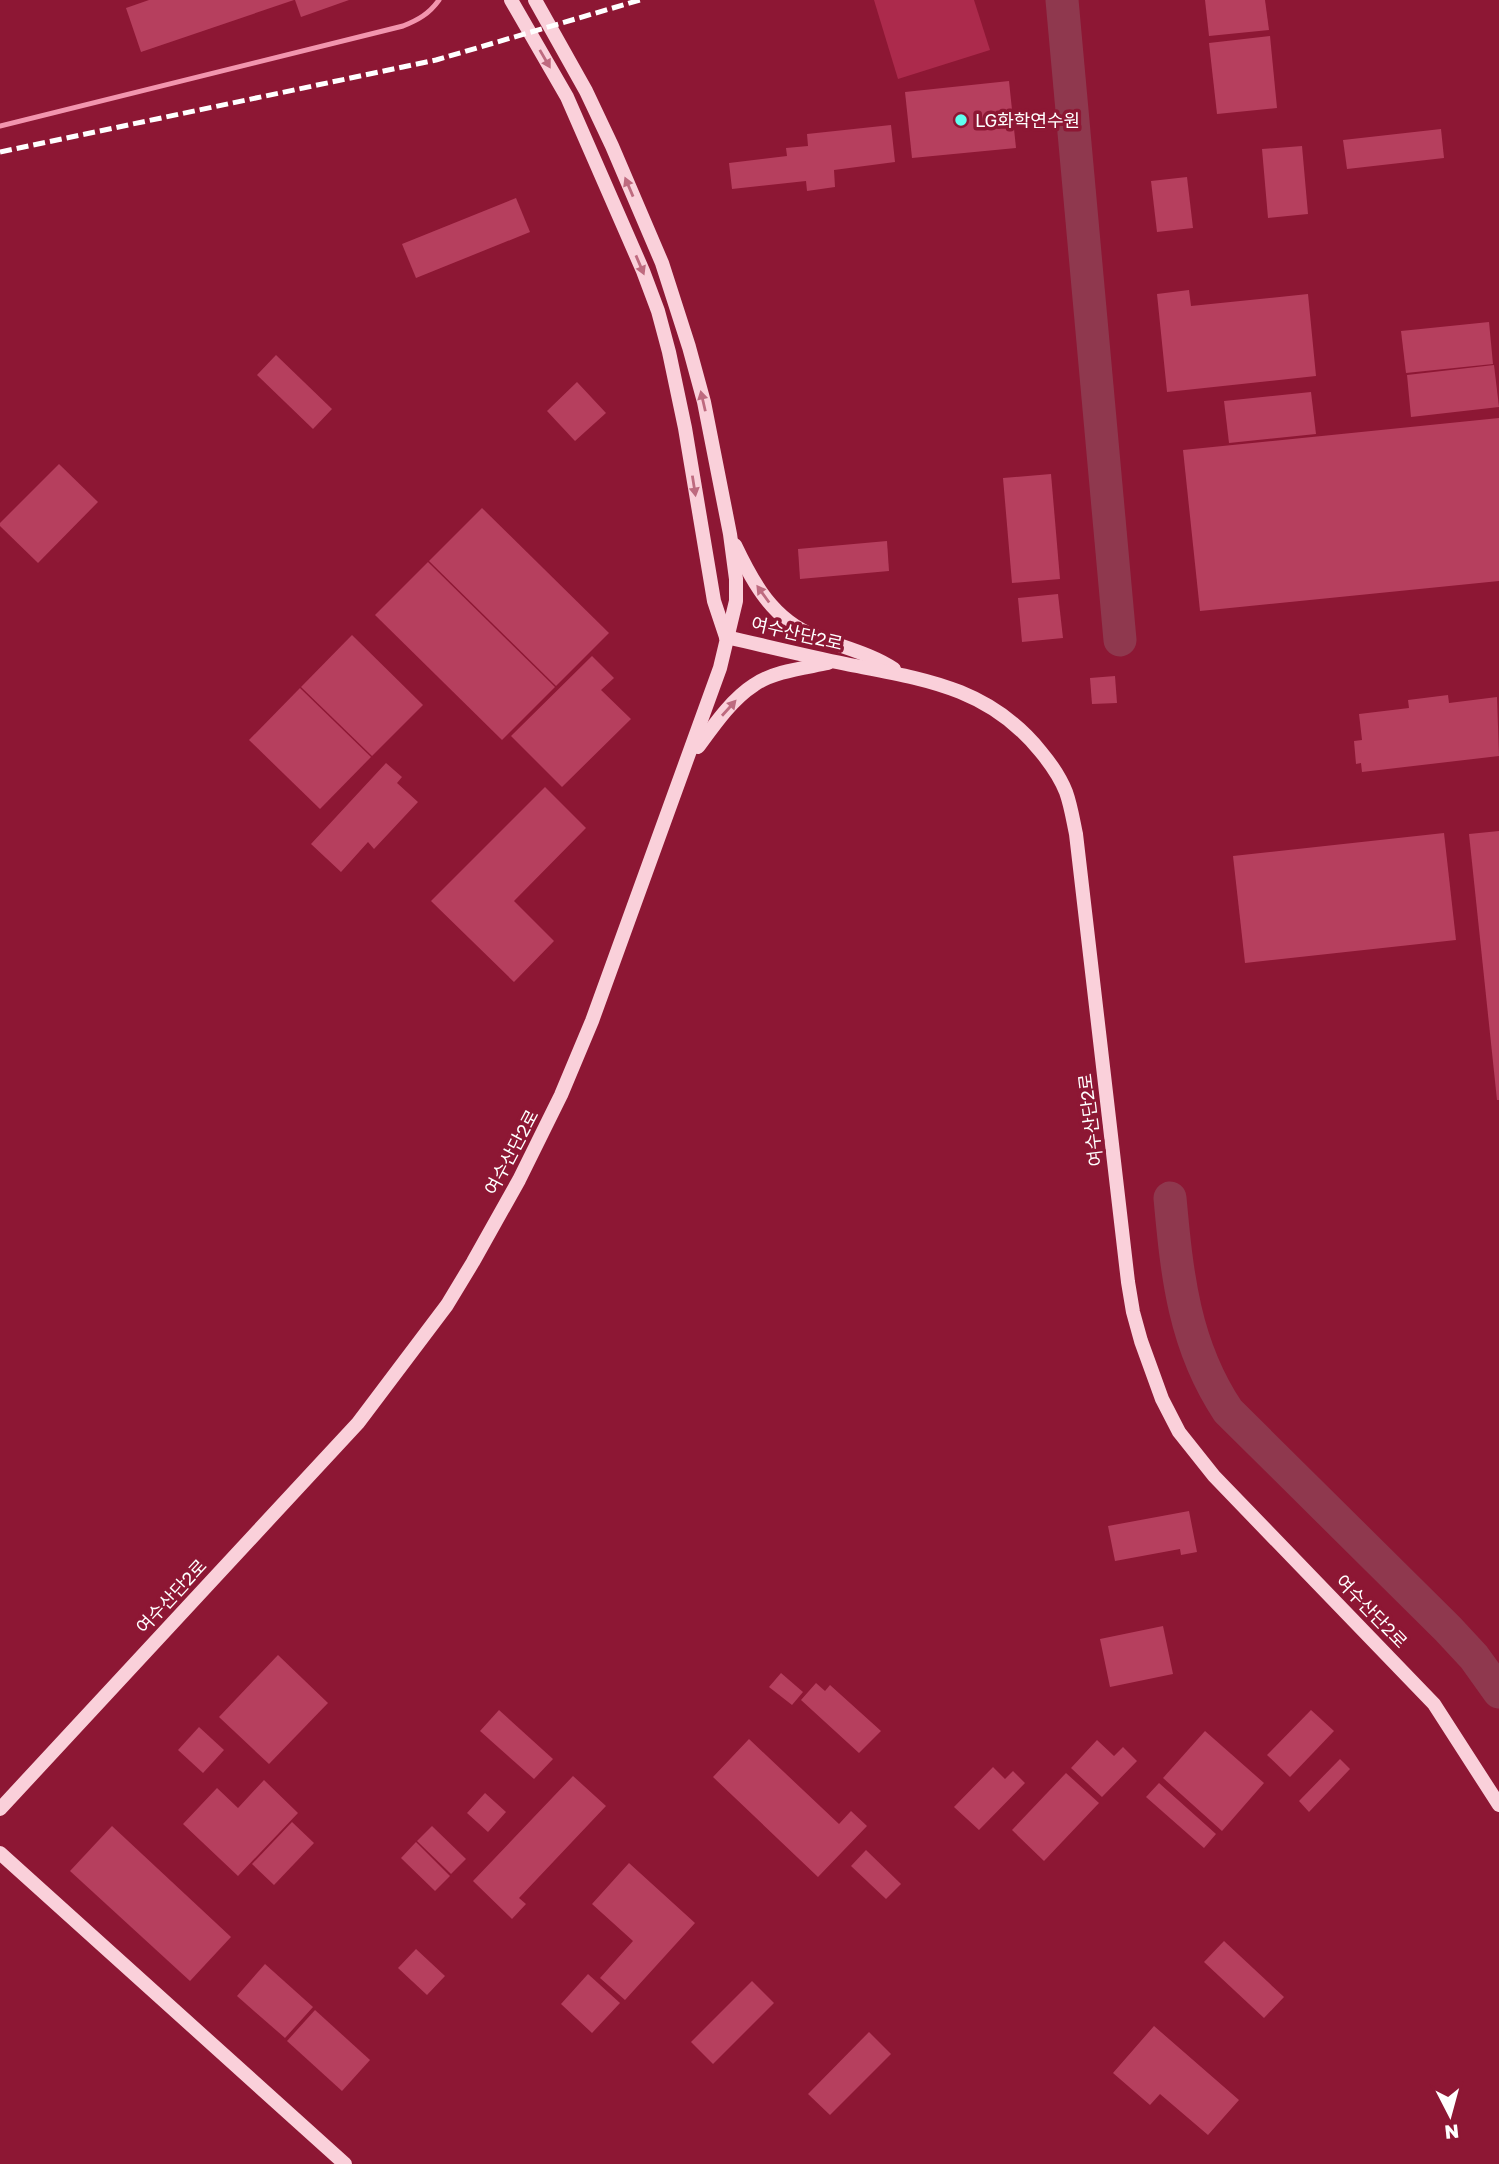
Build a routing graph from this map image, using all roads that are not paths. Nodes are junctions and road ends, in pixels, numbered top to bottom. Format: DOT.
graph roads {
  1 [pos="511,0"];
  2 [pos="535,0"];
  3 [pos="730,534"];
  4 [pos="726,636"];
  5 [pos="834,661"];
  6 [pos="904,675"];
  7 [pos="687,762"];
  8 [pos="1499,1805"];
  9 [pos="0,1809"];
  10 [pos="0,1853"];
  11 [pos="345,2164"];
  1 -- 4 [label="street, one-way"];
  3 -- 2 [label="street, one-way"];
  3 -- 4 [label="street"];
  6 -- 3 [label="street, one-way"];
  4 -- 5 [label="street, 여수산단2로"];
  4 -- 7 [label="street, 여수산단2로"];
  5 -- 6 [label="street, 여수산단2로"];
  7 -- 5 [label="street, one-way"];
  6 -- 8 [label="street, 여수산단2로"];
  7 -- 9 [label="street, 여수산단2로"];
  10 -- 11 [label="street"];
}
